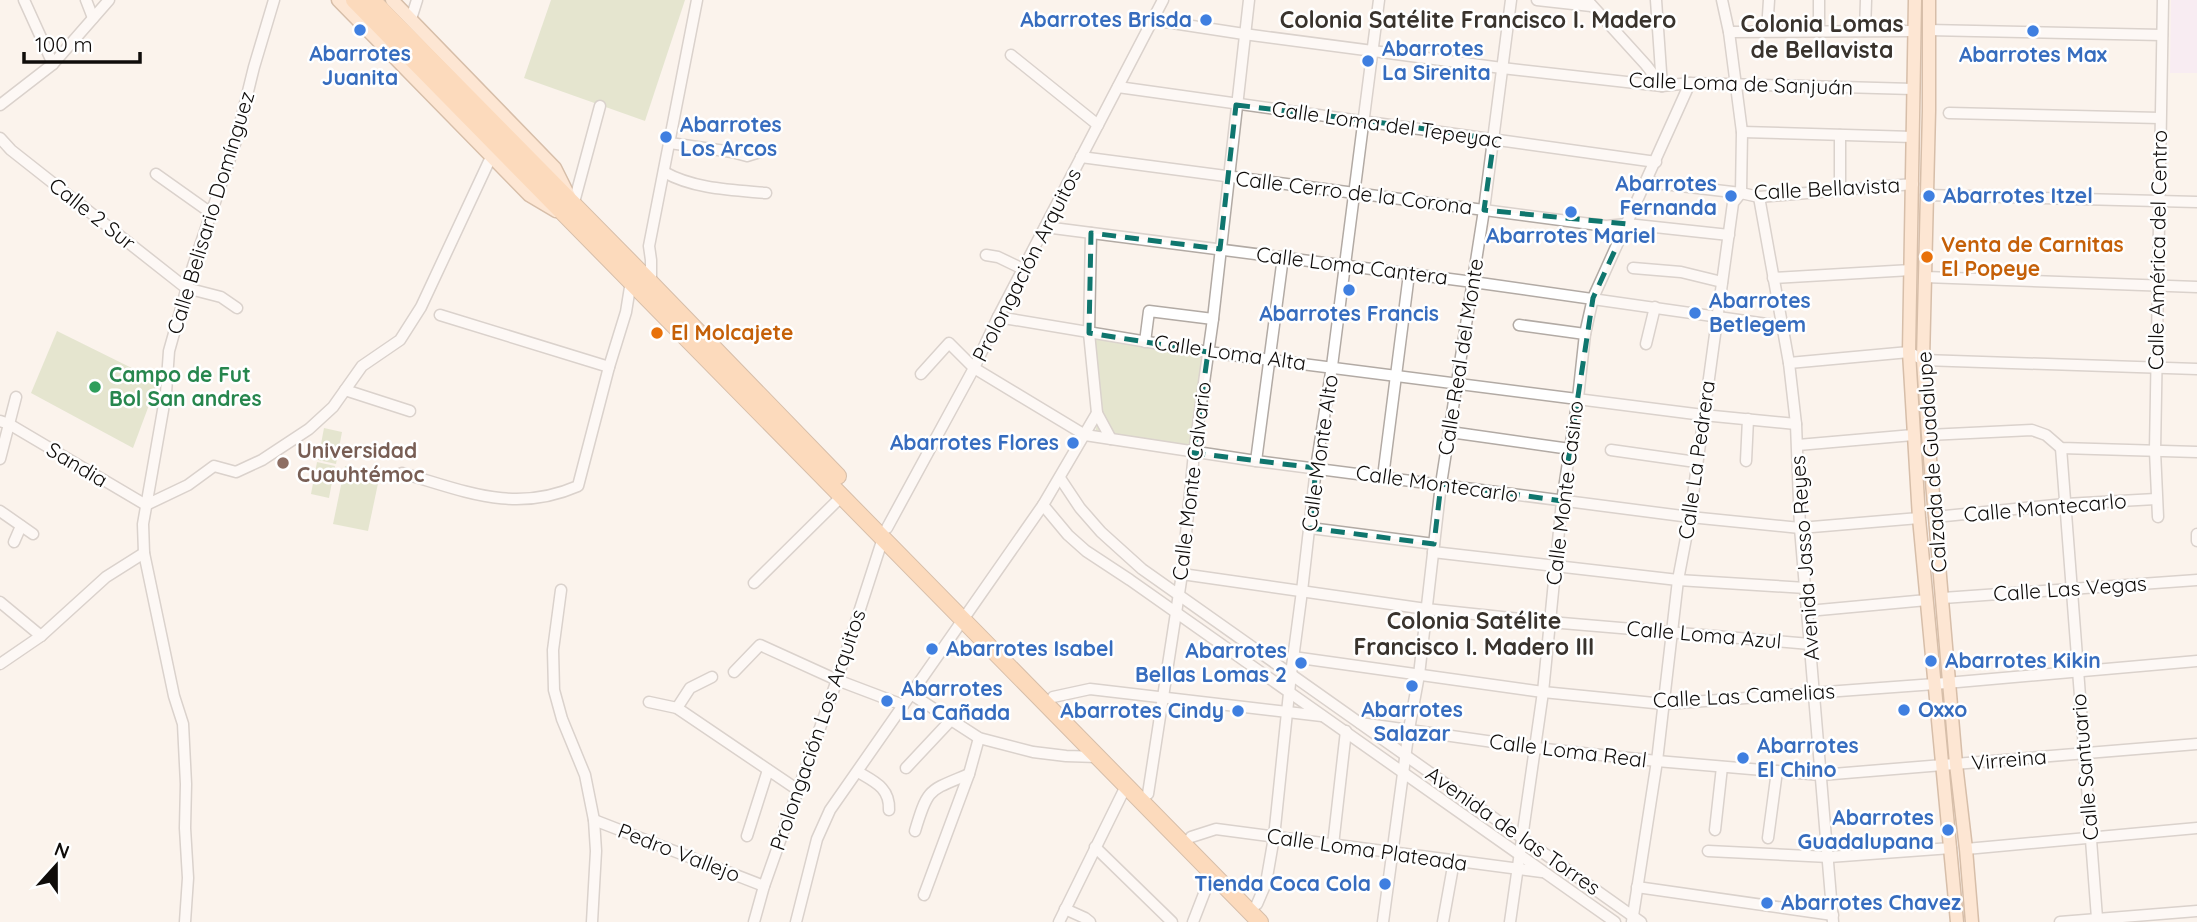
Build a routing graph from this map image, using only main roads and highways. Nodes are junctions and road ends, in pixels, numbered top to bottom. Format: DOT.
graph roads {
  1 [pos="338,0"];
  2 [pos="354,0"];
  3 [pos="372,0"];
  4 [pos="392,0"];
  5 [pos="1915,0"];
  6 [pos="1929,0"];
  7 [pos="442,80"];
  8 [pos="571,212"];
  9 [pos="649,290"];
  10 [pos="885,533"];
  11 [pos="966,616"];
  12 [pos="1260,922"];
  13 [pos="1274,922"];
  14 [pos="1957,922"];
  15 [pos="1972,922"];
  1 -- 8 [label="main road"];
  2 -- 7 [label="highway"];
  3 -- 7 [label="highway"];
  4 -- 8 [label="main road"];
  5 -- 14 [label="main road, Calzada de Guadalupe"];
  6 -- 15 [label="main road, Calzada de Guadalupe"];
  7 -- 8 [label="highway"];
  8 -- 9 [label="highway"];
  9 -- 10 [label="highway"];
  9 -- 10 [label="highway"];
  10 -- 11 [label="highway"];
  11 -- 12 [label="highway"];
  11 -- 13 [label="highway"];
}
